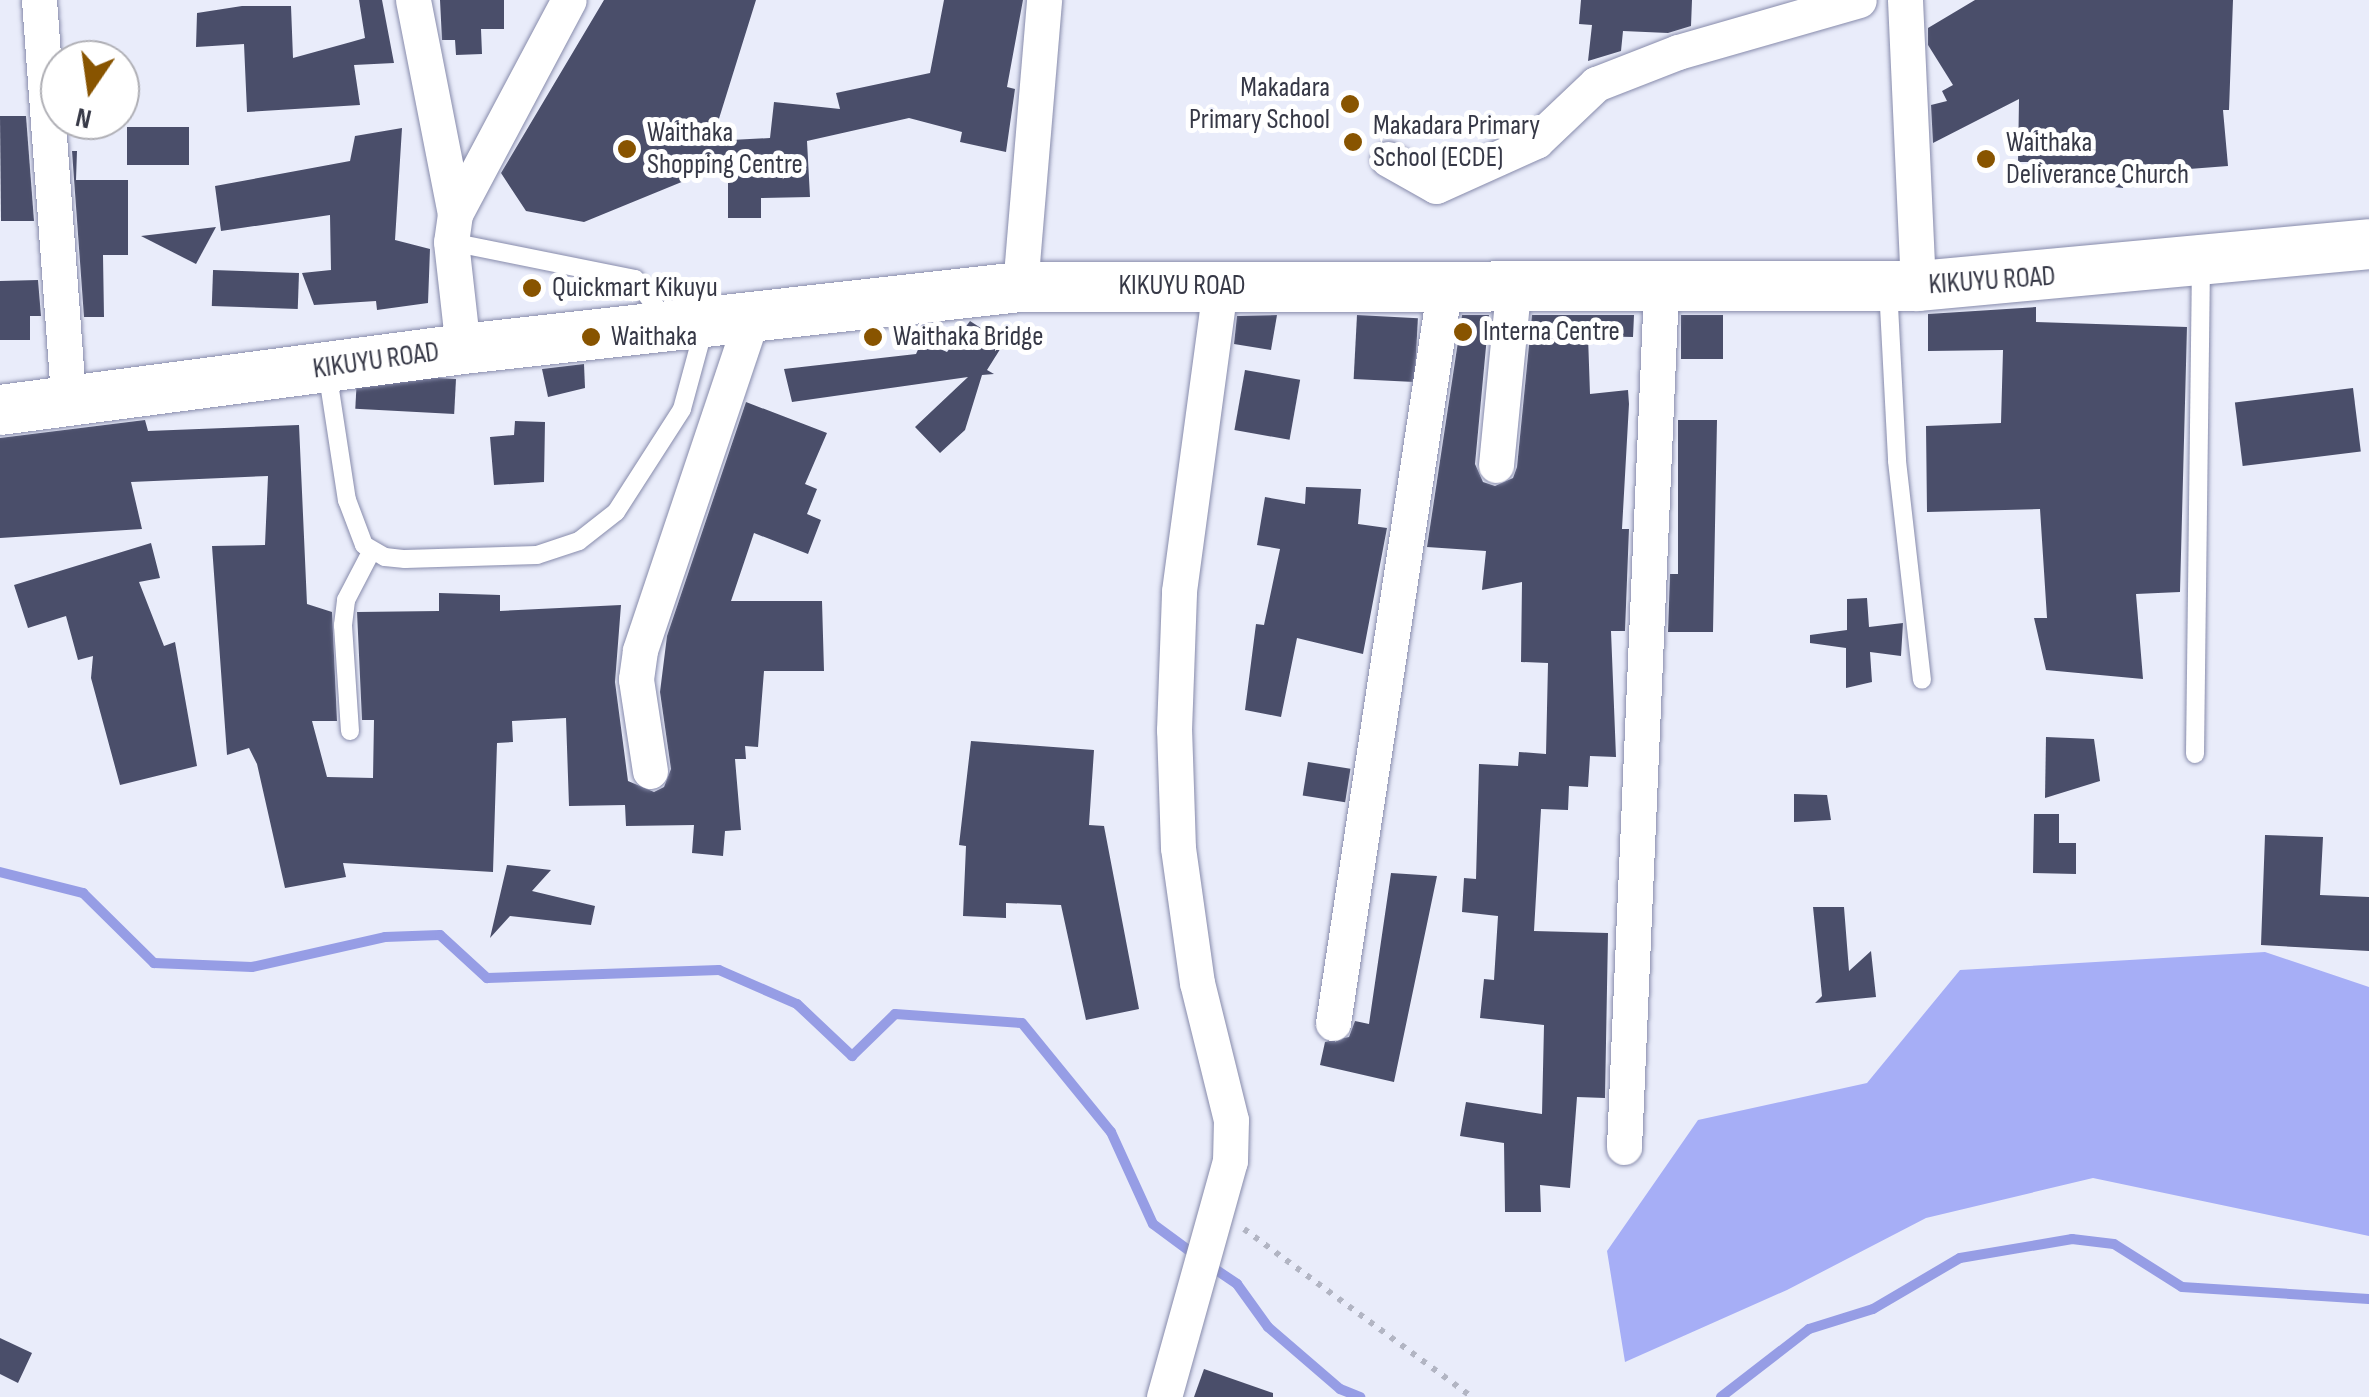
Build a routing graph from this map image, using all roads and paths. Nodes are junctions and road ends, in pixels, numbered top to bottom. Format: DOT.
graph roads {
  1 [pos="39,0"];
  2 [pos="413,0"];
  3 [pos="569,0"];
  4 [pos="1044,0"];
  5 [pos="1859,0"];
  6 [pos="1906,0"];
  7 [pos="1388,159"];
  8 [pos="453,228"];
  9 [pos="2369,244"];
  10 [pos="2201,264"];
  11 [pos="1514,283"];
  12 [pos="1444,284"];
  13 [pos="1220,286"];
  14 [pos="1020,287"];
  15 [pos="1903,287"];
  16 [pos="1661,288"];
  17 [pos="709,323"];
  18 [pos="463,349"];
  19 [pos="327,368"];
  20 [pos="69,404"];
  21 [pos="0,410"];
  22 [pos="1496,465"];
  23 [pos="372,550"];
  24 [pos="1922,680"];
  25 [pos="350,731"];
  26 [pos="2195,754"];
  27 [pos="650,771"];
  28 [pos="1333,1024"];
  29 [pos="1624,1148"];
  30 [pos="1220,1210"];
  31 [pos="1164,1397"];
  32 [pos="1472,1397"];
  1 -- 20 [label="street"];
  2 -- 8 [label="street"];
  3 -- 8 [label="street"];
  4 -- 14 [label="street"];
  5 -- 7 [label="street"];
  6 -- 15 [label="street"];
  8 -- 17 [label="lane"];
  8 -- 18 [label="street"];
  9 -- 10 [label="main road, KIKUYU ROAD"];
  10 -- 15 [label="main road, KIKUYU ROAD"];
  10 -- 26 [label="lane"];
  11 -- 12 [label="main road, KIKUYU ROAD"];
  11 -- 16 [label="main road, KIKUYU ROAD"];
  11 -- 22 [label="street"];
  12 -- 13 [label="main road, KIKUYU ROAD"];
  12 -- 28 [label="street"];
  13 -- 14 [label="main road, KIKUYU ROAD"];
  13 -- 30 [label="street"];
  14 -- 17 [label="main road, KIKUYU ROAD"];
  15 -- 16 [label="main road, KIKUYU ROAD"];
  15 -- 24 [label="lane"];
  16 -- 29 [label="street"];
  17 -- 18 [label="main road, KIKUYU ROAD"];
  17 -- 23 [label="lane"];
  17 -- 27 [label="street"];
  18 -- 19 [label="main road, KIKUYU ROAD"];
  19 -- 20 [label="main road, KIKUYU ROAD"];
  19 -- 23 [label="lane"];
  20 -- 21 [label="main road, KIKUYU ROAD"];
  23 -- 25 [label="lane"];
  30 -- 31 [label="street"];
  30 -- 32 [label="path"];
}
